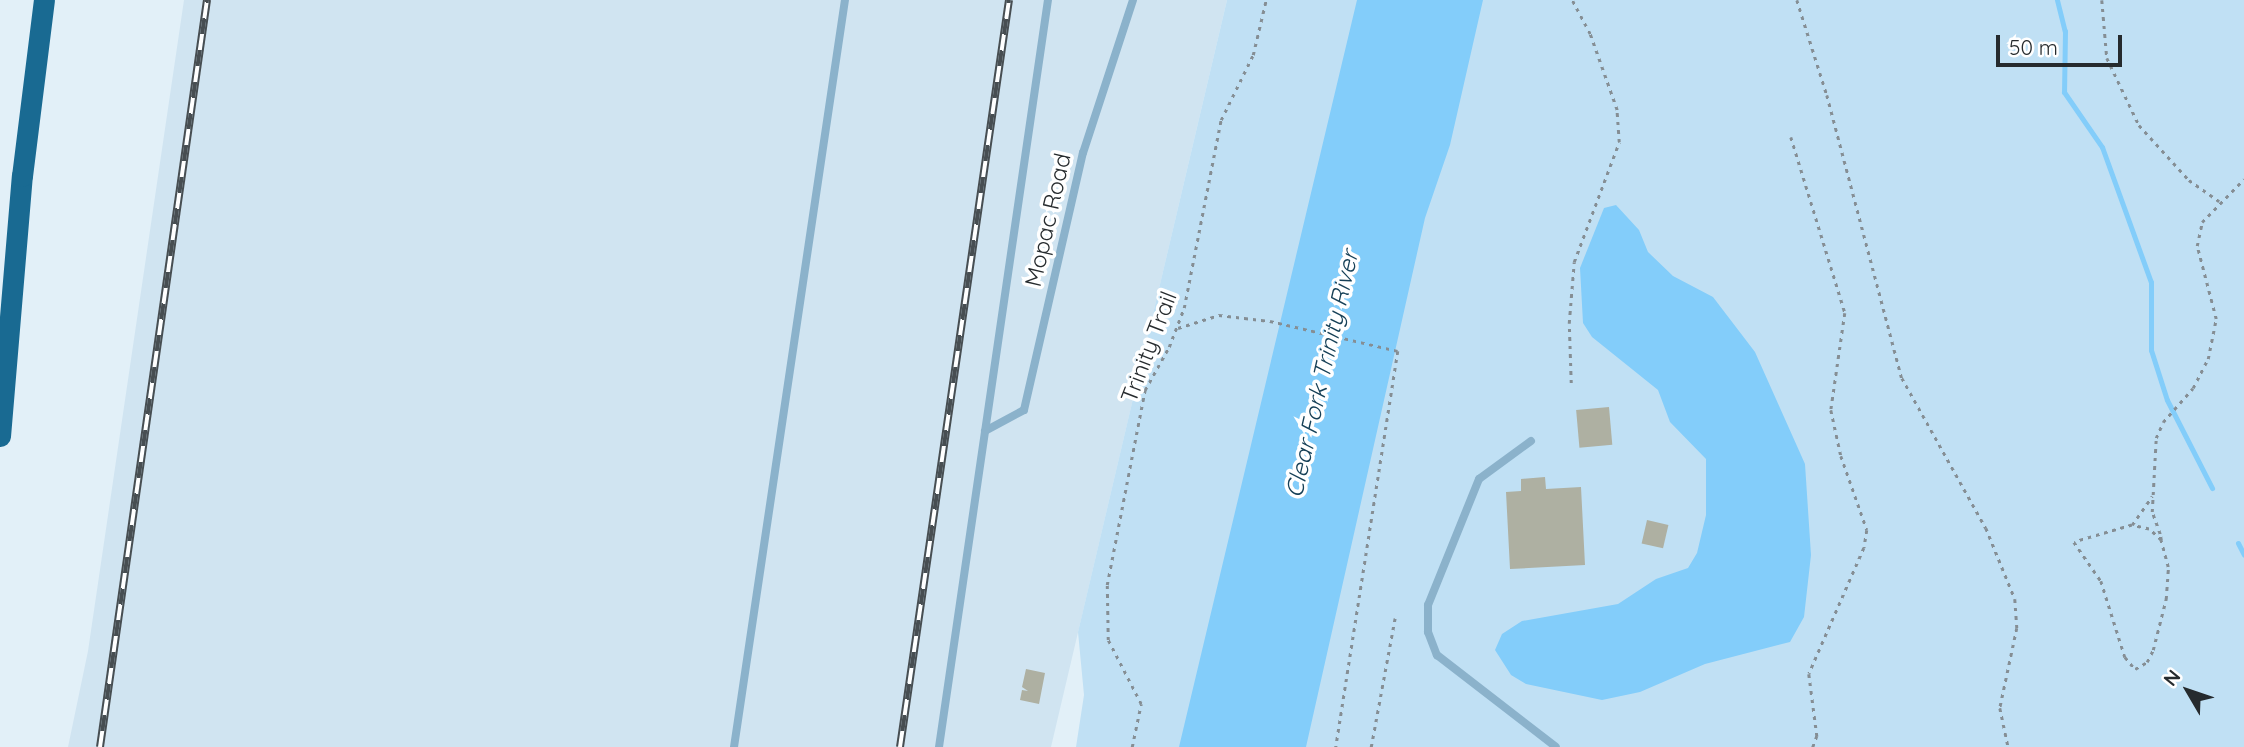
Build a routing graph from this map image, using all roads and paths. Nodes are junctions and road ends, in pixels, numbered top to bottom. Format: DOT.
graph roads {
  1 [pos="44,0"];
  2 [pos="845,0"];
  3 [pos="1048,0"];
  4 [pos="1133,0"];
  5 [pos="1266,0"];
  6 [pos="1572,0"];
  7 [pos="1797,0"];
  8 [pos="2102,0"];
  9 [pos="1791,137"];
  10 [pos="2244,179"];
  11 [pos="2219,201"];
  12 [pos="1177,328"];
  13 [pos="1571,383"];
  14 [pos="985,431"];
  15 [pos="0,436"];
  16 [pos="1531,441"];
  17 [pos="2154,492"];
  18 [pos="2132,525"];
  19 [pos="2161,540"];
  20 [pos="1395,618"];
  21 [pos="734,747"];
  22 [pos="939,747"];
  23 [pos="1132,747"];
  24 [pos="1336,747"];
  25 [pos="1371,747"];
  26 [pos="1556,747"];
  27 [pos="1813,747"];
  28 [pos="2008,747"];
  1 -- 15 [label="highway"];
  2 -- 21 [label="lane"];
  3 -- 14 [label="lane, Mopac Road"];
  4 -- 14 [label="lane, Mopac Road"];
  5 -- 12 [label="path, Trinity Trail"];
  6 -- 13 [label="path"];
  7 -- 28 [label="path"];
  8 -- 11 [label="path"];
  9 -- 27 [label="path"];
  10 -- 11 [label="path"];
  11 -- 17 [label="path"];
  12 -- 23 [label="path, Trinity Trail"];
  12 -- 24 [label="path"];
  14 -- 22 [label="lane, Mopac Road"];
  16 -- 26 [label="lane"];
  17 -- 18 [label="path"];
  17 -- 19 [label="path"];
  18 -- 19 [label="path"];
  18 -- 19 [label="path"];
  20 -- 25 [label="path"];
}
